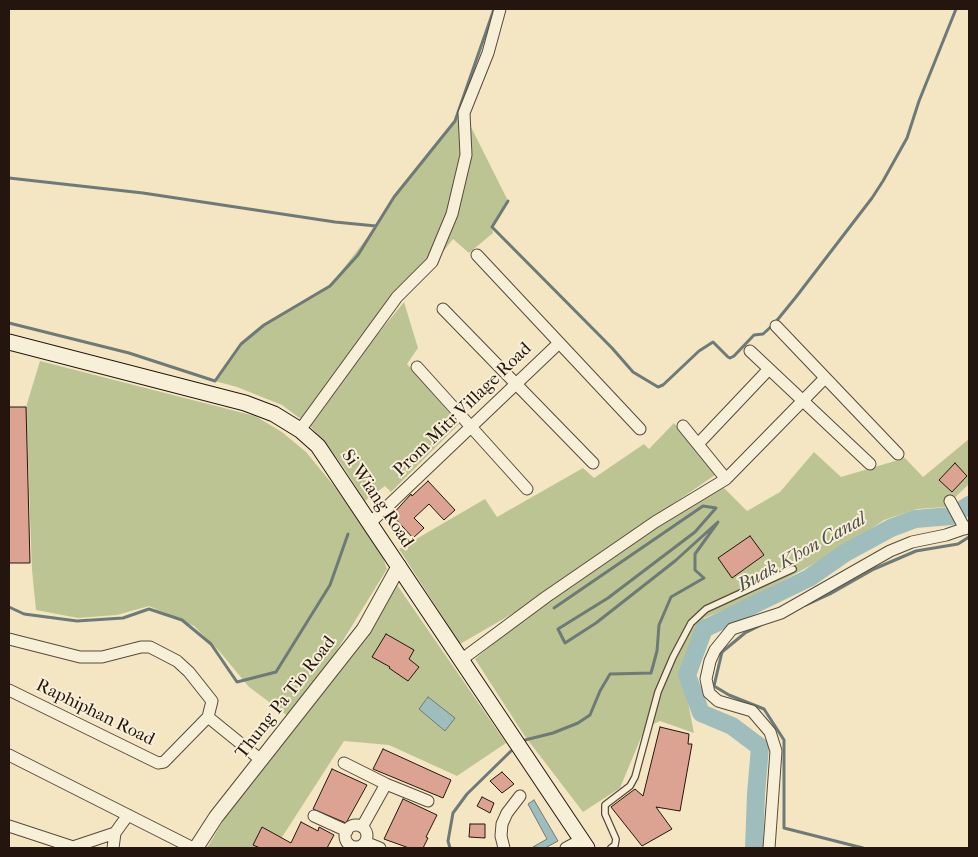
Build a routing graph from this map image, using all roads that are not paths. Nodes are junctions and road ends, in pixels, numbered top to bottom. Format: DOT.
graph roads {
  1 [pos="500,9"];
  2 [pos="477,255"];
  3 [pos="444,309"];
  4 [pos="776,326"];
  5 [pos="9,342"];
  6 [pos="559,342"];
  7 [pos="750,351"];
  8 [pos="417,367"];
  9 [pos="769,369"];
  10 [pos="825,378"];
  11 [pos="516,384"];
  12 [pos="803,401"];
  13 [pos="683,426"];
  14 [pos="470,427"];
  15 [pos="640,429"];
  16 [pos="300,430"];
  17 [pos="698,444"];
  18 [pos="898,454"];
  19 [pos="593,463"];
  20 [pos="870,464"];
  21 [pos="726,479"];
  22 [pos="527,488"];
  23 [pos="950,501"];
  24 [pos="370,523"];
  25 [pos="967,528"];
  26 [pos="399,566"];
  27 [pos="794,569"];
  28 [pos="9,638"];
  29 [pos="461,660"];
  30 [pos="9,690"];
  31 [pos="208,717"];
  32 [pos="9,755"];
  33 [pos="261,760"];
  34 [pos="344,763"];
  35 [pos="386,784"];
  36 [pos="520,796"];
  37 [pos="428,801"];
  38 [pos="128,816"];
  39 [pos="314,816"];
  40 [pos="9,826"];
  41 [pos="362,827"];
  42 [pos="347,831"];
  43 [pos="115,833"];
  44 [pos="365,842"];
  45 [pos="576,845"];
  46 [pos="348,846"];
  47 [pos="72,848"];
  48 [pos="113,848"];
  49 [pos="195,848"];
  50 [pos="380,848"];
  51 [pos="504,848"];
  52 [pos="611,848"];
  53 [pos="769,848"];
  1 -- 16 [label="street"];
  2 -- 6 [label="street"];
  3 -- 11 [label="street"];
  4 -- 10 [label="street"];
  5 -- 16 [label="main road, Si Wiang Road"];
  6 -- 11 [label="street, Prom Mitr Village Road"];
  6 -- 15 [label="street"];
  7 -- 9 [label="street"];
  8 -- 14 [label="street"];
  9 -- 12 [label="street"];
  9 -- 17 [label="street"];
  10 -- 12 [label="street"];
  10 -- 18 [label="street"];
  11 -- 14 [label="street, Prom Mitr Village Road"];
  11 -- 19 [label="street"];
  12 -- 20 [label="street"];
  12 -- 21 [label="street"];
  13 -- 17 [label="street"];
  14 -- 22 [label="street"];
  14 -- 24 [label="street, Prom Mitr Village Road"];
  16 -- 24 [label="main road, Si Wiang Road"];
  17 -- 21 [label="street"];
  21 -- 29 [label="street"];
  23 -- 25 [label="street"];
  24 -- 26 [label="main road, Si Wiang Road"];
  25 -- 53 [label="street"];
  26 -- 29 [label="main road, Si Wiang Road"];
  26 -- 33 [label="street, Thung Pa Tio Road"];
  27 -- 52 [label="lane"];
  28 -- 31 [label="street"];
  29 -- 45 [label="main road, Si Wiang Road"];
  30 -- 31 [label="street, Raphiphan Road"];
  31 -- 33 [label="street"];
  32 -- 38 [label="street"];
  33 -- 49 [label="street, Thung Pa Tio Road"];
  34 -- 35 [label="street"];
  35 -- 37 [label="street"];
  35 -- 41 [label="street"];
  36 -- 51 [label="street"];
  38 -- 43 [label="street"];
  38 -- 49 [label="street"];
  39 -- 42 [label="street"];
  40 -- 47 [label="street"];
  41 -- 42 [label="street"];
  41 -- 44 [label="street"];
  42 -- 46 [label="street"];
  43 -- 47 [label="street"];
  43 -- 48 [label="street"];
  44 -- 46 [label="street"];
  44 -- 50 [label="street"];
}
